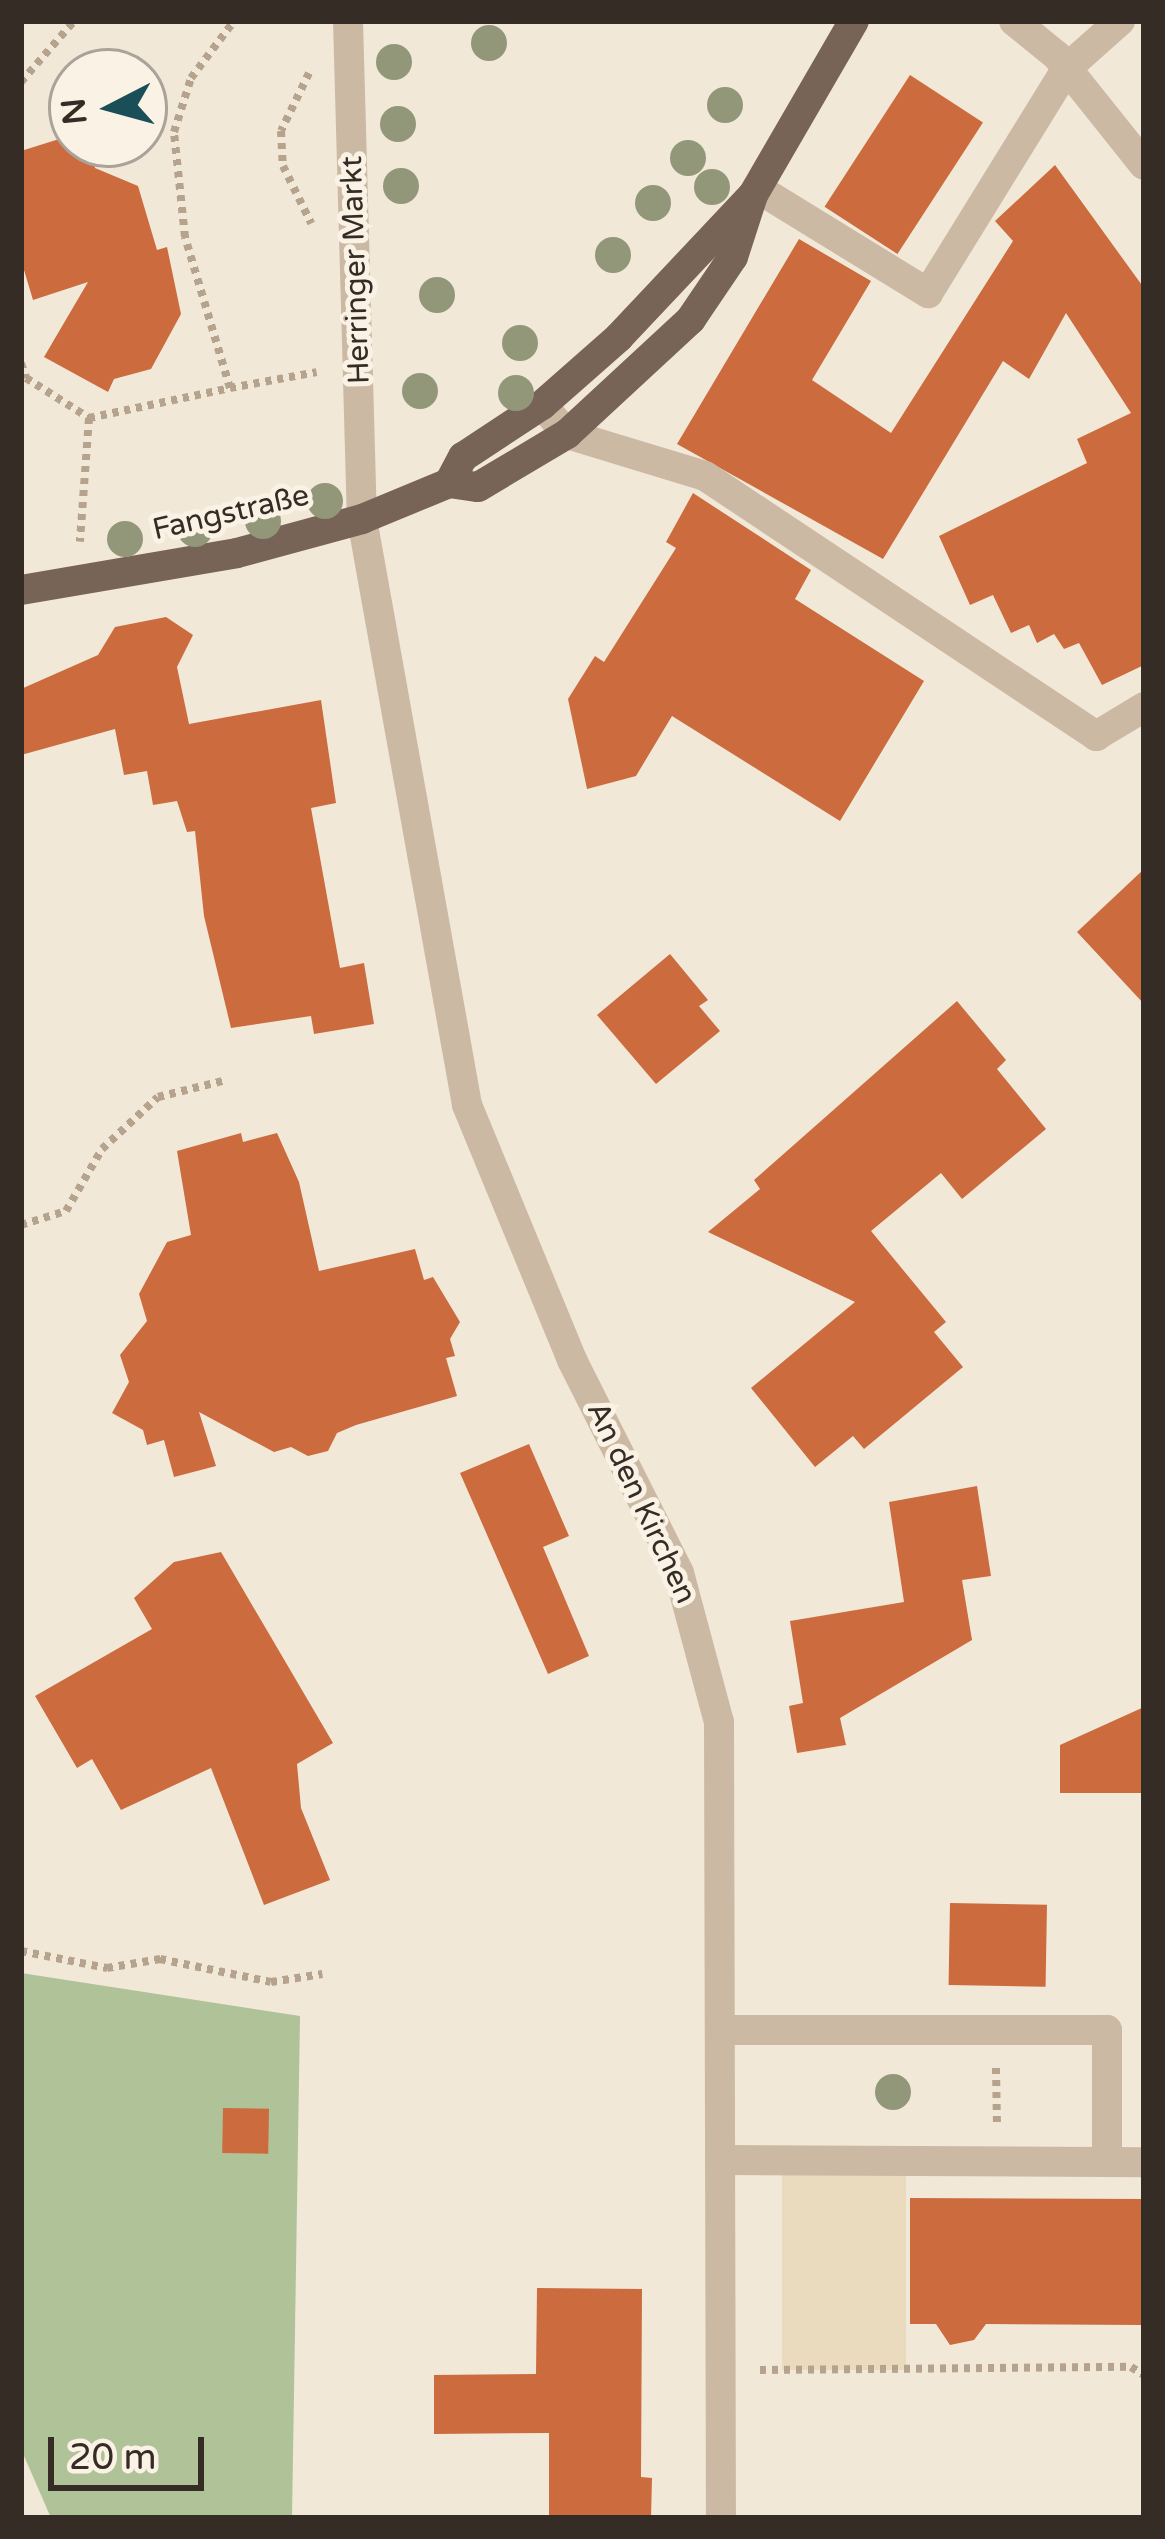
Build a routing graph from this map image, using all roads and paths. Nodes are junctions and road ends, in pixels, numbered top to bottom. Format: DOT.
graph roads {
  1 [pos="74,21"];
  2 [pos="234,21"];
  3 [pos="348,21"];
  4 [pos="854,21"];
  5 [pos="1014,21"];
  6 [pos="1120,21"];
  7 [pos="1067,68"];
  8 [pos="21,82"];
  9 [pos="1144,166"];
  10 [pos="755,191"];
  11 [pos="21,363"];
  12 [pos="359,364"];
  13 [pos="230,388"];
  14 [pos="542,405"];
  15 [pos="89,418"];
  16 [pos="567,434"];
  17 [pos="449,483"];
  18 [pos="362,519"];
  19 [pos="78,580"];
  20 [pos="21,590"];
  21 [pos="1144,707"];
  22 [pos="226,1081"];
  23 [pos="21,1225"];
  24 [pos="21,1951"];
  25 [pos="322,1974"];
  26 [pos="724,2030"];
  27 [pos="996,2030"];
  28 [pos="725,2160"];
  29 [pos="997,2161"];
  30 [pos="1107,2162"];
  31 [pos="1144,2162"];
  32 [pos="723,2370"];
  33 [pos="1144,2375"];
  34 [pos="721,2518"];
  1 -- 8 [label="path"];
  2 -- 13 [label="path"];
  3 -- 12 [label="street, Herringer Markt"];
  4 -- 10 [label="main road, Fangstraße"];
  5 -- 7 [label="street"];
  6 -- 7 [label="street"];
  7 -- 9 [label="street"];
  7 -- 10 [label="street"];
  10 -- 14 [label="main road, Fangstraße"];
  10 -- 16 [label="main road, Fangstraße"];
  11 -- 15 [label="path"];
  12 -- 13 [label="path"];
  12 -- 18 [label="street, Herringer Markt"];
  13 -- 15 [label="path"];
  14 -- 16 [label="street"];
  14 -- 17 [label="main road, Fangstraße"];
  15 -- 19 [label="path"];
  16 -- 17 [label="main road, Fangstraße"];
  16 -- 21 [label="street"];
  17 -- 18 [label="main road, Fangstraße"];
  18 -- 19 [label="main road, Fangstraße"];
  18 -- 26 [label="street, An den Kirchen"];
  19 -- 20 [label="main road, Fangstraße"];
  22 -- 23 [label="path"];
  24 -- 25 [label="path"];
  26 -- 27 [label="street"];
  26 -- 28 [label="street, An den Kirchen"];
  27 -- 29 [label="path"];
  27 -- 30 [label="street"];
  28 -- 29 [label="street"];
  28 -- 32 [label="street, An den Kirchen"];
  29 -- 30 [label="street"];
  30 -- 31 [label="street"];
  32 -- 33 [label="path"];
  32 -- 34 [label="street, An den Kirchen"];
}
